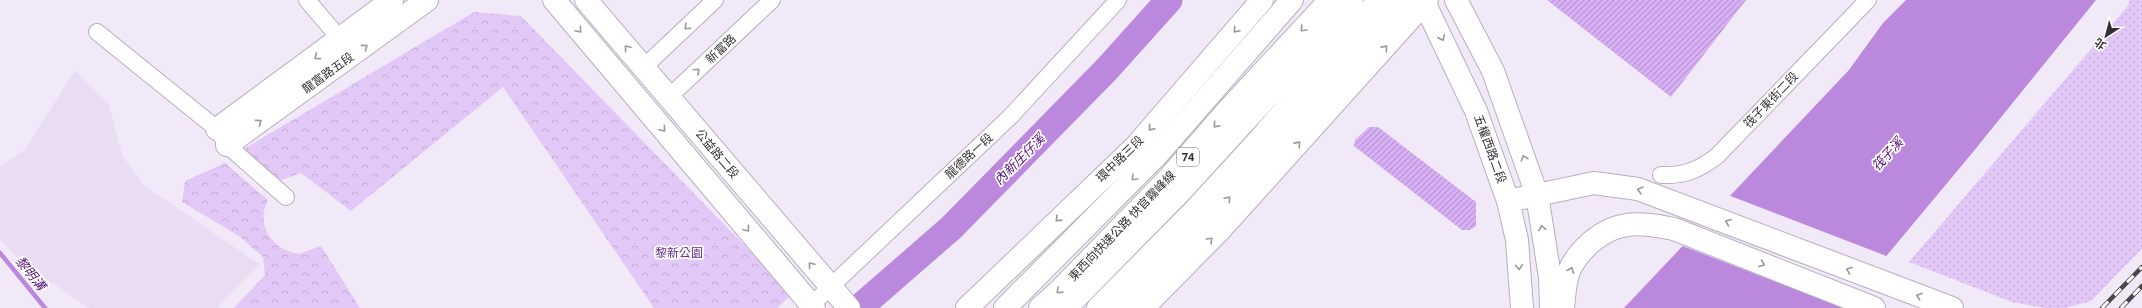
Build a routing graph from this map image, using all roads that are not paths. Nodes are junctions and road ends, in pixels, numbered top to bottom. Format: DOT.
graph roads {
  1 [pos="307,0"];
  2 [pos="392,0"];
  3 [pos="428,0"];
  4 [pos="554,0"];
  5 [pos="586,0"];
  6 [pos="715,0"];
  7 [pos="772,0"];
  8 [pos="1118,0"];
  9 [pos="1262,0"];
  10 [pos="1292,0"];
  11 [pos="1330,0"];
  12 [pos="1352,0"];
  13 [pos="1366,0"];
  14 [pos="1379,0"];
  15 [pos="1403,0"];
  16 [pos="1456,0"];
  17 [pos="1868,0"];
  18 [pos="1425,1"];
  19 [pos="97,32"];
  20 [pos="341,40"];
  21 [pos="644,68"];
  22 [pos="669,98"];
  23 [pos="222,137"];
  24 [pos="1661,175"];
  25 [pos="1537,195"];
  26 [pos="286,197"];
  27 [pos="1508,201"];
  28 [pos="830,287"];
  29 [pos="847,306"];
  30 [pos="811,307"];
  31 [pos="1871,307"];
  32 [pos="967,308"];
  33 [pos="1005,308"];
  34 [pos="1040,308"];
  35 [pos="1066,308"];
  36 [pos="1080,308"];
  37 [pos="1098,308"];
  38 [pos="1124,308"];
  39 [pos="1143,308"];
  40 [pos="1522,308"];
  41 [pos="1551,308"];
  42 [pos="1563,308"];
  43 [pos="1952,308"];
  1 -- 20 [label="street"];
  2 -- 20 [label="main road, 龍富路五段"];
  23 -- 3 [label="main road, 龍富路五段, one-way"];
  4 -- 30 [label="main road, one-way"];
  21 -- 5 [label="main road, 公益路二段, one-way"];
  6 -- 21 [label="street, one-way"];
  22 -- 7 [label="street, 新富路, one-way"];
  8 -- 28 [label="street, 龍德路一段"];
  9 -- 32 [label="main road, 環中路三段, one-way"];
  10 -- 33 [label="main road, one-way"];
  11 -- 34 [label="main road, 東西向快速公路 快官霧峰線 / 74, one-way"];
  12 -- 35 [label="main road"];
  13 -- 36 [label="main road"];
  14 -- 37 [label="main road"];
  38 -- 15 [label="main road, one-way"];
  25 -- 16 [label="main road, one-way"];
  17 -- 24 [label="street, 筏子東街二段"];
  18 -- 27 [label="main road, 五權西路二段, one-way"];
  39 -- 18 [label="main road, one-way"];
  19 -- 23 [label="street"];
  20 -- 23 [label="main road, 龍富路五段, one-way"];
  21 -- 22 [label="main road, 公益路二段"];
  28 -- 22 [label="main road, 公益路二段, one-way"];
  23 -- 26 [label="street"];
  25 -- 27 [label="main road"];
  41 -- 25 [label="main road, one-way"];
  43 -- 25 [label="main road, one-way"];
  27 -- 40 [label="main road, 五權西路二段, one-way"];
  28 -- 29 [label="main road, 公益路二段"];
  28 -- 30 [label="street, 龍德路一段"];
  42 -- 31 [label="main road, one-way"];
}
